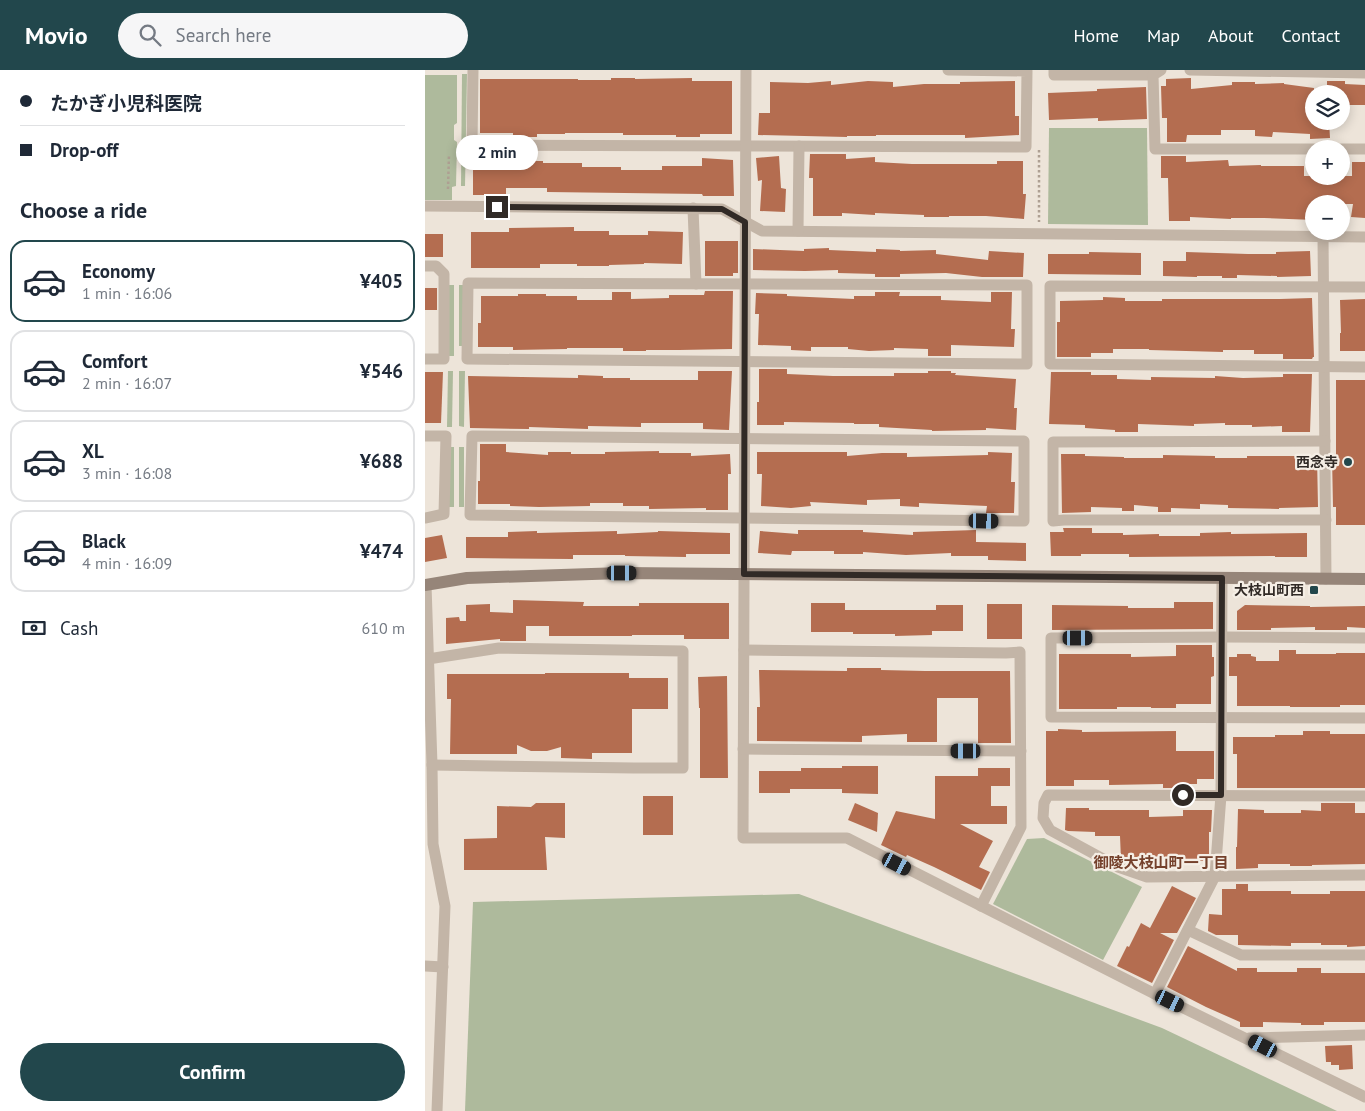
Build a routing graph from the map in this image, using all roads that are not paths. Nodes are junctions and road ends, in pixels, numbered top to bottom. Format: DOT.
graph roads {
  1 [pos="473,70"];
  2 [pos="746,70"];
  3 [pos="948,70"];
  4 [pos="1054,70"];
  5 [pos="1191,70"];
  6 [pos="1365,72"];
  7 [pos="1157,73"];
  8 [pos="746,146"];
  9 [pos="799,146"];
  10 [pos="1305,149"];
  11 [pos="1350,149"];
  12 [pos="1365,149"];
  13 [pos="425,206"];
  14 [pos="693,208"];
  15 [pos="745,222"];
  16 [pos="798,231"];
  17 [pos="1305,236"];
  18 [pos="1350,236"];
  19 [pos="1365,236"];
  20 [pos="1323,240"];
  21 [pos="425,266"];
  22 [pos="696,284"];
  23 [pos="745,284"];
  24 [pos="1324,286"];
  25 [pos="1365,287"];
  26 [pos="425,359"];
  27 [pos="745,361"];
  28 [pos="1324,367"];
  29 [pos="1365,367"];
  30 [pos="425,436"];
  31 [pos="745,438"];
  32 [pos="1325,441"];
  33 [pos="425,518"];
  34 [pos="744,518"];
  35 [pos="1326,520"];
  36 [pos="744,574"];
  37 [pos="1222,578"];
  38 [pos="1326,579"];
  39 [pos="1365,579"];
  40 [pos="425,585"];
  41 [pos="1221,637"];
  42 [pos="1365,638"];
  43 [pos="744,650"];
  44 [pos="428,659"];
  45 [pos="1221,717"];
  46 [pos="1365,718"];
  47 [pos="743,749"];
  48 [pos="1021,751"];
  49 [pos="432,765"];
  50 [pos="1221,795"];
  51 [pos="1365,796"];
  52 [pos="1365,875"];
  53 [pos="1215,876"];
  54 [pos="981,906"];
  55 [pos="1187,930"];
  56 [pos="1365,955"];
  57 [pos="425,966"];
  58 [pos="443,967"];
  59 [pos="1155,994"];
  60 [pos="1365,1035"];
  61 [pos="1246,1038"];
  62 [pos="1365,1096"];
  63 [pos="437,1111"];
  1 -- 8 [label="street"];
  2 -- 8 [label="street"];
  3 -- 9 [label="street"];
  4 -- 7 [label="street"];
  5 -- 6 [label="street"];
  7 -- 10 [label="street"];
  8 -- 9 [label="street"];
  8 -- 15 [label="street"];
  9 -- 16 [label="street"];
  11 -- 12 [label="street"];
  13 -- 14 [label="street"];
  14 -- 15 [label="street"];
  14 -- 22 [label="street"];
  15 -- 16 [label="street"];
  15 -- 23 [label="street"];
  16 -- 17 [label="street"];
  18 -- 19 [label="street"];
  20 -- 24 [label="street"];
  21 -- 26 [label="street"];
  22 -- 23 [label="street"];
  22 -- 27 [label="street"];
  23 -- 27 [label="street"];
  23 -- 27 [label="street"];
  24 -- 25 [label="street"];
  24 -- 28 [label="street"];
  24 -- 28 [label="street"];
  27 -- 31 [label="street"];
  28 -- 29 [label="street"];
  28 -- 32 [label="street"];
  30 -- 33 [label="street"];
  31 -- 34 [label="street"];
  31 -- 34 [label="street"];
  31 -- 34 [label="street"];
  32 -- 35 [label="street"];
  32 -- 35 [label="street"];
  34 -- 36 [label="street"];
  35 -- 38 [label="street"];
  36 -- 37 [label="street"];
  36 -- 40 [label="street"];
  36 -- 43 [label="street"];
  37 -- 38 [label="street"];
  37 -- 41 [label="street"];
  38 -- 39 [label="street"];
  40 -- 44 [label="street"];
  41 -- 42 [label="street"];
  41 -- 45 [label="street"];
  41 -- 45 [label="street"];
  43 -- 47 [label="street"];
  43 -- 48 [label="street"];
  44 -- 49 [label="street"];
  44 -- 49 [label="street"];
  45 -- 46 [label="street"];
  45 -- 50 [label="street"];
  47 -- 48 [label="street"];
  47 -- 54 [label="street"];
  48 -- 54 [label="street"];
  49 -- 58 [label="street"];
  50 -- 51 [label="street"];
  50 -- 53 [label="street"];
  50 -- 53 [label="street"];
  52 -- 53 [label="street"];
  53 -- 55 [label="street"];
  54 -- 59 [label="street"];
  55 -- 56 [label="street"];
  55 -- 59 [label="street"];
  57 -- 58 [label="street"];
  58 -- 63 [label="street"];
  59 -- 61 [label="street"];
  60 -- 61 [label="street"];
  61 -- 62 [label="street"];
}
